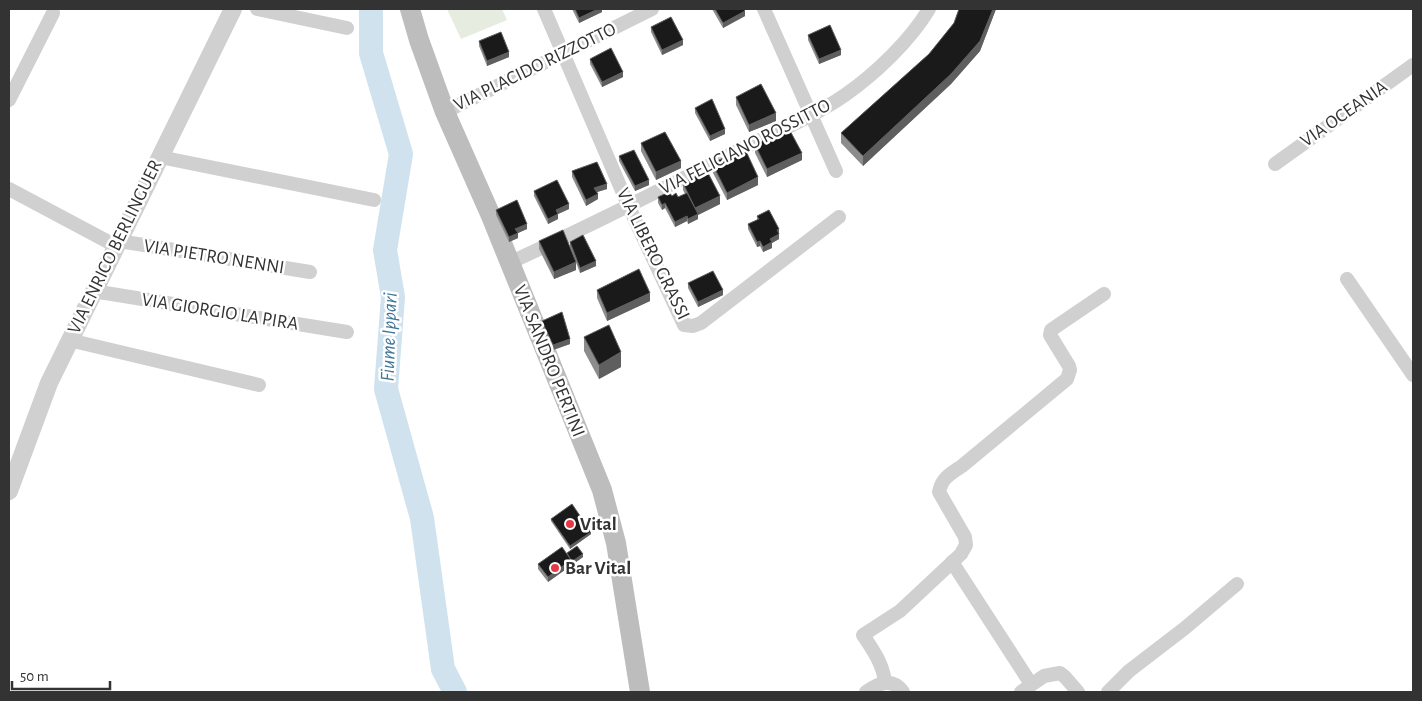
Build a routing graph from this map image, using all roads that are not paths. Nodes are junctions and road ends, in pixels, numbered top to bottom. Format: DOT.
graph roads {
  1 [pos="233,9"];
  2 [pos="257,9"];
  3 [pos="398,9"];
  4 [pos="410,9"];
  5 [pos="544,9"];
  6 [pos="652,9"];
  7 [pos="764,9"];
  8 [pos="929,9"];
  9 [pos="53,13"];
  10 [pos="347,28"];
  11 [pos="419,40"];
  12 [pos="562,53"];
  13 [pos="1413,65"];
  14 [pos="9,100"];
  15 [pos="445,112"];
  16 [pos="811,114"];
  17 [pos="160,157"];
  18 [pos="1274,164"];
  19 [pos="836,171"];
  20 [pos="9,189"];
  21 [pos="374,200"];
  22 [pos="629,207"];
  23 [pos="839,217"];
  24 [pos="117,244"];
  25 [pos="509,263"];
  26 [pos="310,272"];
  27 [pos="1347,279"];
  28 [pos="93,291"];
  29 [pos="1104,294"];
  30 [pos="347,332"];
  31 [pos="69,340"];
  32 [pos="1413,375"];
  33 [pos="259,385"];
  34 [pos="9,490"];
  35 [pos="952,562"];
  36 [pos="1237,584"];
  37 [pos="885,682"];
  38 [pos="1026,688"];
  39 [pos="640,692"];
  40 [pos="866,692"];
  41 [pos="903,692"];
  42 [pos="1078,692"];
  43 [pos="1108,692"];
  1 -- 17 [label="street, VIA ENRICO BERLINGUER"];
  2 -- 10 [label="street"];
  3 -- 11 [label="main road"];
  4 -- 11 [label="main road"];
  5 -- 12 [label="street, VIA LIBERO GRASSI"];
  6 -- 12 [label="street, VIA PLACIDO RIZZOTTO"];
  7 -- 16 [label="street"];
  8 -- 16 [label="street, VIA FELICIANO ROSSITTO"];
  9 -- 14 [label="street"];
  11 -- 15 [label="main road, VIA SANDRO PERTINI"];
  12 -- 15 [label="street, VIA PLACIDO RIZZOTTO"];
  12 -- 22 [label="street, VIA LIBERO GRASSI"];
  13 -- 18 [label="street, VIA OCEANIA"];
  15 -- 25 [label="main road, VIA SANDRO PERTINI"];
  16 -- 19 [label="street"];
  16 -- 22 [label="street, VIA FELICIANO ROSSITTO"];
  17 -- 21 [label="street"];
  17 -- 24 [label="street, VIA ENRICO BERLINGUER"];
  20 -- 24 [label="street, VIA PIETRO NENNI"];
  22 -- 23 [label="street, VIA LIBERO GRASSI"];
  22 -- 25 [label="street, VIA FELICIANO ROSSITTO"];
  24 -- 26 [label="street, VIA PIETRO NENNI"];
  24 -- 28 [label="street, VIA ENRICO BERLINGUER"];
  25 -- 39 [label="main road, VIA SANDRO PERTINI"];
  27 -- 32 [label="street"];
  28 -- 30 [label="street, VIA GIORGIO LA PIRA"];
  28 -- 31 [label="street, VIA ENRICO BERLINGUER"];
  29 -- 35 [label="street"];
  31 -- 33 [label="street"];
  31 -- 34 [label="street, VIA ENRICO BERLINGUER"];
  35 -- 37 [label="street"];
  35 -- 38 [label="street"];
  36 -- 43 [label="street"];
  37 -- 40 [label="street"];
  37 -- 41 [label="street"];
  38 -- 42 [label="street"];
}
